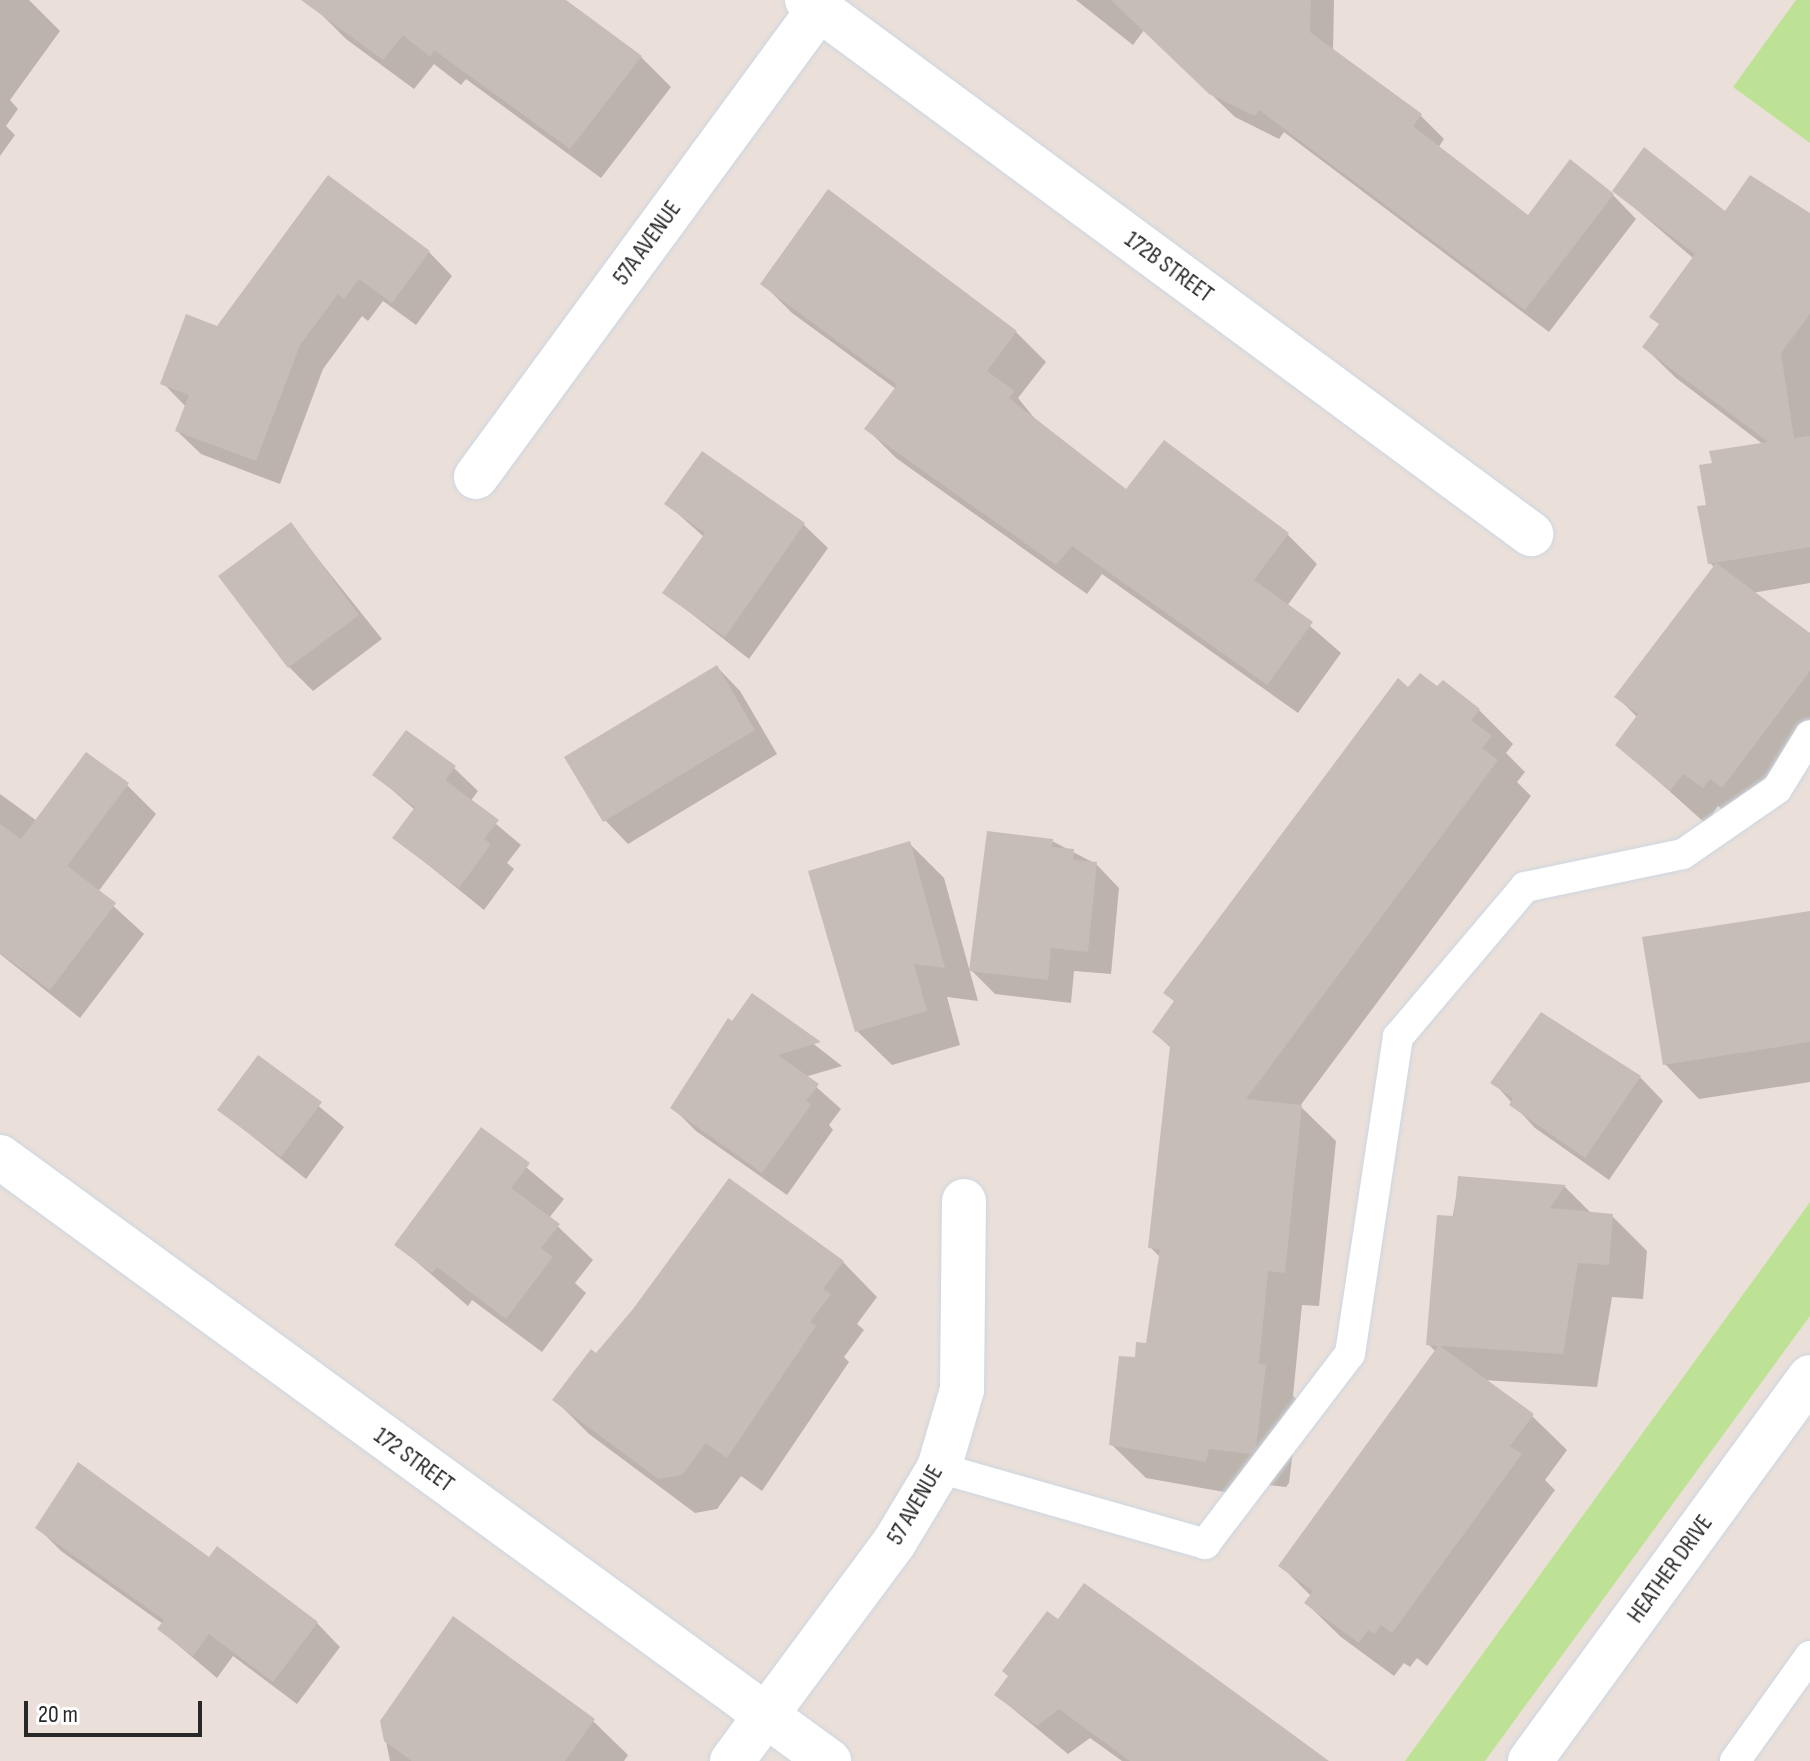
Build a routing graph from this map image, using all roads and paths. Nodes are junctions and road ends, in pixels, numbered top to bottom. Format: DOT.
graph roads {
  1 [pos="813,4"];
  2 [pos="476,477"];
  3 [pos="1531,534"];
  4 [pos="1810,735"];
  5 [pos="0,1157"];
  6 [pos="964,1201"];
  7 [pos="1810,1377"];
  8 [pos="939,1468"];
  9 [pos="1810,1656"];
  10 [pos="766,1715"];
  11 [pos="732,1761"];
  12 [pos="829,1761"];
  13 [pos="1530,1761"];
  14 [pos="1735,1761"];
  1 -- 2 [label="street, 57A AVENUE"];
  1 -- 3 [label="street, 172B STREET"];
  4 -- 8 [label="lane"];
  5 -- 10 [label="street, 172 STREET"];
  6 -- 8 [label="street, 57 AVENUE"];
  7 -- 13 [label="street, HEATHER DRIVE"];
  8 -- 10 [label="street, 57 AVENUE"];
  9 -- 14 [label="lane"];
  10 -- 11 [label="street, 57 AVENUE"];
  10 -- 12 [label="street, 172 STREET"];
}
